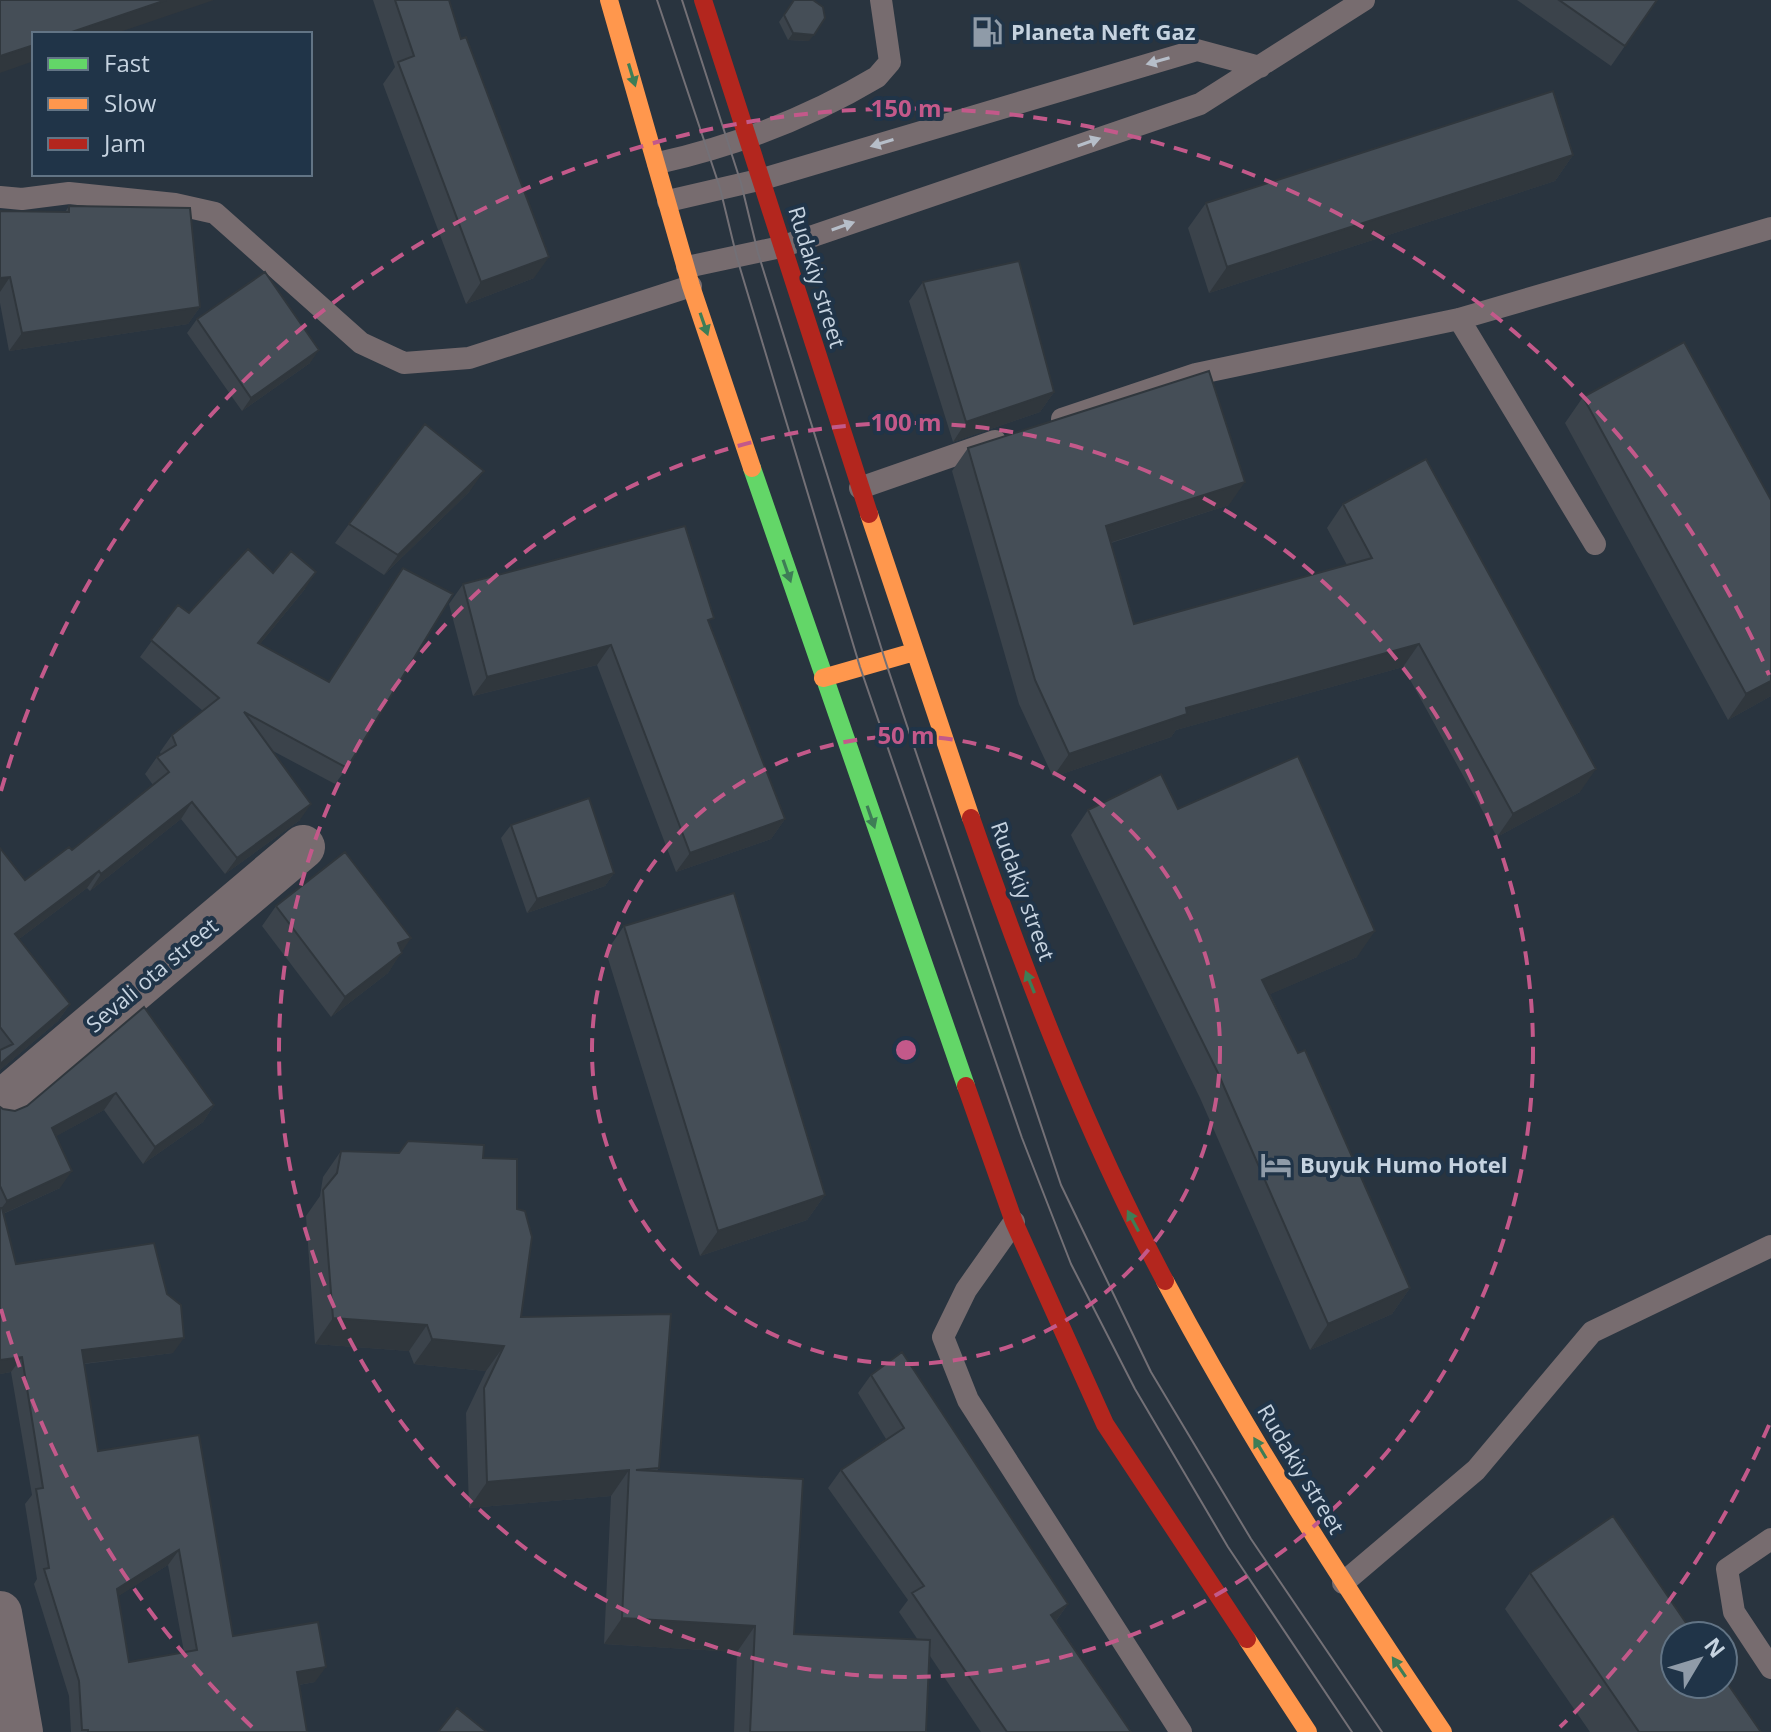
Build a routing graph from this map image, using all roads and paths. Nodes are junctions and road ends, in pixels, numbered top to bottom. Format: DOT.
graph roads {
  1 [pos="609,0"];
  2 [pos="703,0"];
  3 [pos="881,0"];
  4 [pos="1364,0"];
  5 [pos="1260,67"];
  6 [pos="749,137"];
  7 [pos="658,163"];
  8 [pos="763,179"];
  9 [pos="0,197"];
  10 [pos="668,201"];
  11 [pos="1771,228"];
  12 [pos="781,247"];
  13 [pos="689,277"];
  14 [pos="1459,319"];
  15 [pos="1042,425"];
  16 [pos="1014,435"];
  17 [pos="860,488"];
  18 [pos="1595,544"];
  19 [pos="914,652"];
  20 [pos="823,678"];
  21 [pos="303,847"];
  22 [pos="0,1103"];
  23 [pos="1014,1222"];
  24 [pos="1771,1246"];
  25 [pos="1771,1539"];
  26 [pos="1343,1583"];
  27 [pos="0,1613"];
  28 [pos="1771,1668"];
  29 [pos="21,1732"];
  30 [pos="1181,1732"];
  31 [pos="1308,1732"];
  32 [pos="1443,1732"];
  1 -- 7 [label="main road, one-way"];
  2 -- 6 [label="main road, Rudakiy street"];
  3 -- 6 [label="lane"];
  4 -- 5 [label="lane"];
  5 -- 8 [label="lane, one-way"];
  12 -- 5 [label="lane, one-way"];
  6 -- 7 [label="lane"];
  6 -- 8 [label="main road, Rudakiy street"];
  7 -- 10 [label="main road"];
  8 -- 10 [label="lane"];
  8 -- 12 [label="main road, Rudakiy street"];
  9 -- 13 [label="lane"];
  10 -- 13 [label="main road"];
  11 -- 14 [label="lane"];
  12 -- 13 [label="lane"];
  12 -- 17 [label="main road, Rudakiy street"];
  13 -- 20 [label="main road, one-way"];
  14 -- 15 [label="lane"];
  14 -- 18 [label="lane"];
  16 -- 17 [label="lane"];
  17 -- 19 [label="main road, Rudakiy street"];
  19 -- 20 [label="main road"];
  26 -- 19 [label="main road, Rudakiy street, one-way"];
  20 -- 23 [label="main road, one-way"];
  21 -- 22 [label="street, Sevali ota street"];
  23 -- 30 [label="lane"];
  23 -- 31 [label="main road"];
  24 -- 26 [label="lane"];
  25 -- 28 [label="lane"];
  32 -- 26 [label="main road, Rudakiy street, one-way"];
  27 -- 29 [label="street"];
}
